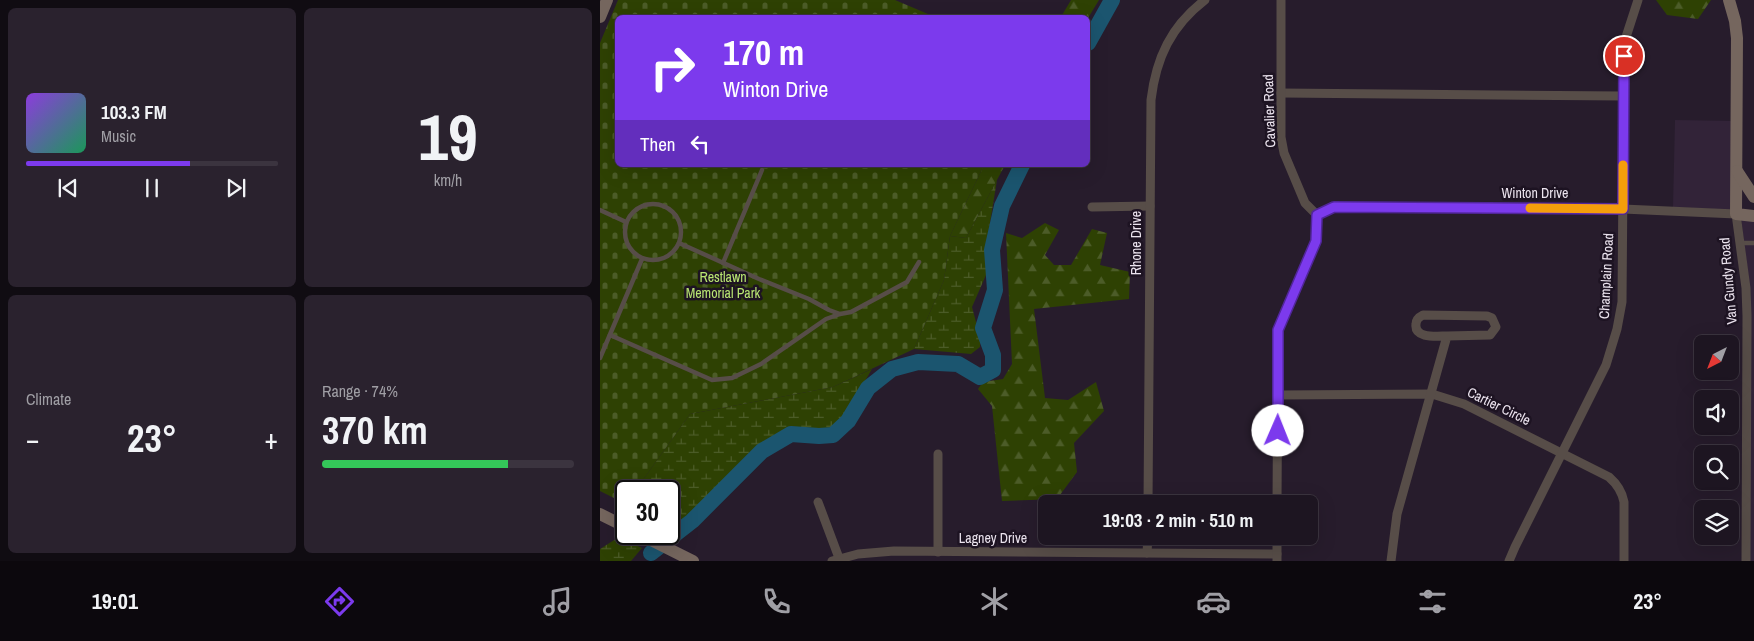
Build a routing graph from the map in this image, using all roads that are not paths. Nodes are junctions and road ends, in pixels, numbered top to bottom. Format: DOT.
graph roads {
  1 [pos="607,0"];
  2 [pos="1205,0"];
  3 [pos="1281,0"];
  4 [pos="1638,0"];
  5 [pos="1729,0"];
  6 [pos="600,17"];
  7 [pos="1281,93"];
  8 [pos="1623,96"];
  9 [pos="1736,168"];
  10 [pos="762,170"];
  11 [pos="1754,197"];
  12 [pos="1150,206"];
  13 [pos="1092,208"];
  14 [pos="1623,209"];
  15 [pos="600,210"];
  16 [pos="1736,214"];
  17 [pos="1317,215"];
  18 [pos="1754,216"];
  19 [pos="626,222"];
  20 [pos="679,243"];
  21 [pos="1740,243"];
  22 [pos="1754,243"];
  23 [pos="642,259"];
  24 [pos="723,262"];
  25 [pos="919,262"];
  26 [pos="840,314"];
  27 [pos="1751,316"];
  28 [pos="610,335"];
  29 [pos="1447,336"];
  30 [pos="600,358"];
  31 [pos="1432,394"];
  32 [pos="1279,395"];
  33 [pos="1750,399"];
  34 [pos="1562,453"];
  35 [pos="938,454"];
  36 [pos="1148,495"];
  37 [pos="1277,495"];
  38 [pos="818,502"];
  39 [pos="600,514"];
  40 [pos="615,522"];
  41 [pos="661,545"];
  42 [pos="1148,545"];
  43 [pos="1277,545"];
  44 [pos="938,552"];
  45 [pos="1148,553"];
  46 [pos="1277,558"];
  47 [pos="835,560"];
  48 [pos="693,561"];
  49 [pos="1391,561"];
  50 [pos="1509,561"];
  51 [pos="1624,561"];
  52 [pos="1746,561"];
  1 -- 6 [label="street"];
  2 -- 12 [label="street, Rhone Drive"];
  3 -- 7 [label="street, Cavalier Road"];
  4 -- 8 [label="street, Champlain Road"];
  5 -- 9 [label="street, Van Gundy Road"];
  7 -- 8 [label="street"];
  7 -- 17 [label="street, Cavalier Road"];
  8 -- 14 [label="street, Champlain Road"];
  9 -- 11 [label="street"];
  9 -- 16 [label="street, Van Gundy Road"];
  10 -- 24 [label="lane"];
  12 -- 13 [label="street"];
  12 -- 36 [label="street, Rhone Drive"];
  14 -- 16 [label="street, Winton Drive"];
  14 -- 17 [label="street, Winton Drive"];
  14 -- 34 [label="street, Champlain Road"];
  15 -- 19 [label="lane"];
  16 -- 18 [label="street, Winton Drive"];
  16 -- 21 [label="street, Van Gundy Road"];
  17 -- 32 [label="street"];
  19 -- 20 [label="lane"];
  19 -- 23 [label="lane"];
  20 -- 23 [label="lane"];
  20 -- 24 [label="lane"];
  21 -- 22 [label="lane"];
  21 -- 27 [label="street, Van Gundy Road"];
  23 -- 28 [label="lane"];
  24 -- 26 [label="lane"];
  25 -- 26 [label="lane"];
  26 -- 28 [label="lane"];
  27 -- 33 [label="street, Van Gundy Road"];
  28 -- 30 [label="lane"];
  29 -- 29 [label="street"];
  29 -- 31 [label="street"];
  31 -- 32 [label="street, Cartier Circle"];
  31 -- 34 [label="street, Cartier Circle"];
  31 -- 49 [label="street"];
  32 -- 37 [label="street"];
  33 -- 52 [label="street, Van Gundy Road"];
  34 -- 50 [label="street, Champlain Road"];
  34 -- 51 [label="street, Cartier Circle"];
  35 -- 44 [label="street"];
  38 -- 47 [label="street"];
  39 -- 40 [label="street"];
  41 -- 48 [label="street"];
  42 -- 45 [label="street"];
  43 -- 46 [label="street"];
  44 -- 45 [label="street, Lagney Drive"];
  44 -- 47 [label="street, Lagney Drive"];
  45 -- 46 [label="street, Lagney Drive"];
}
